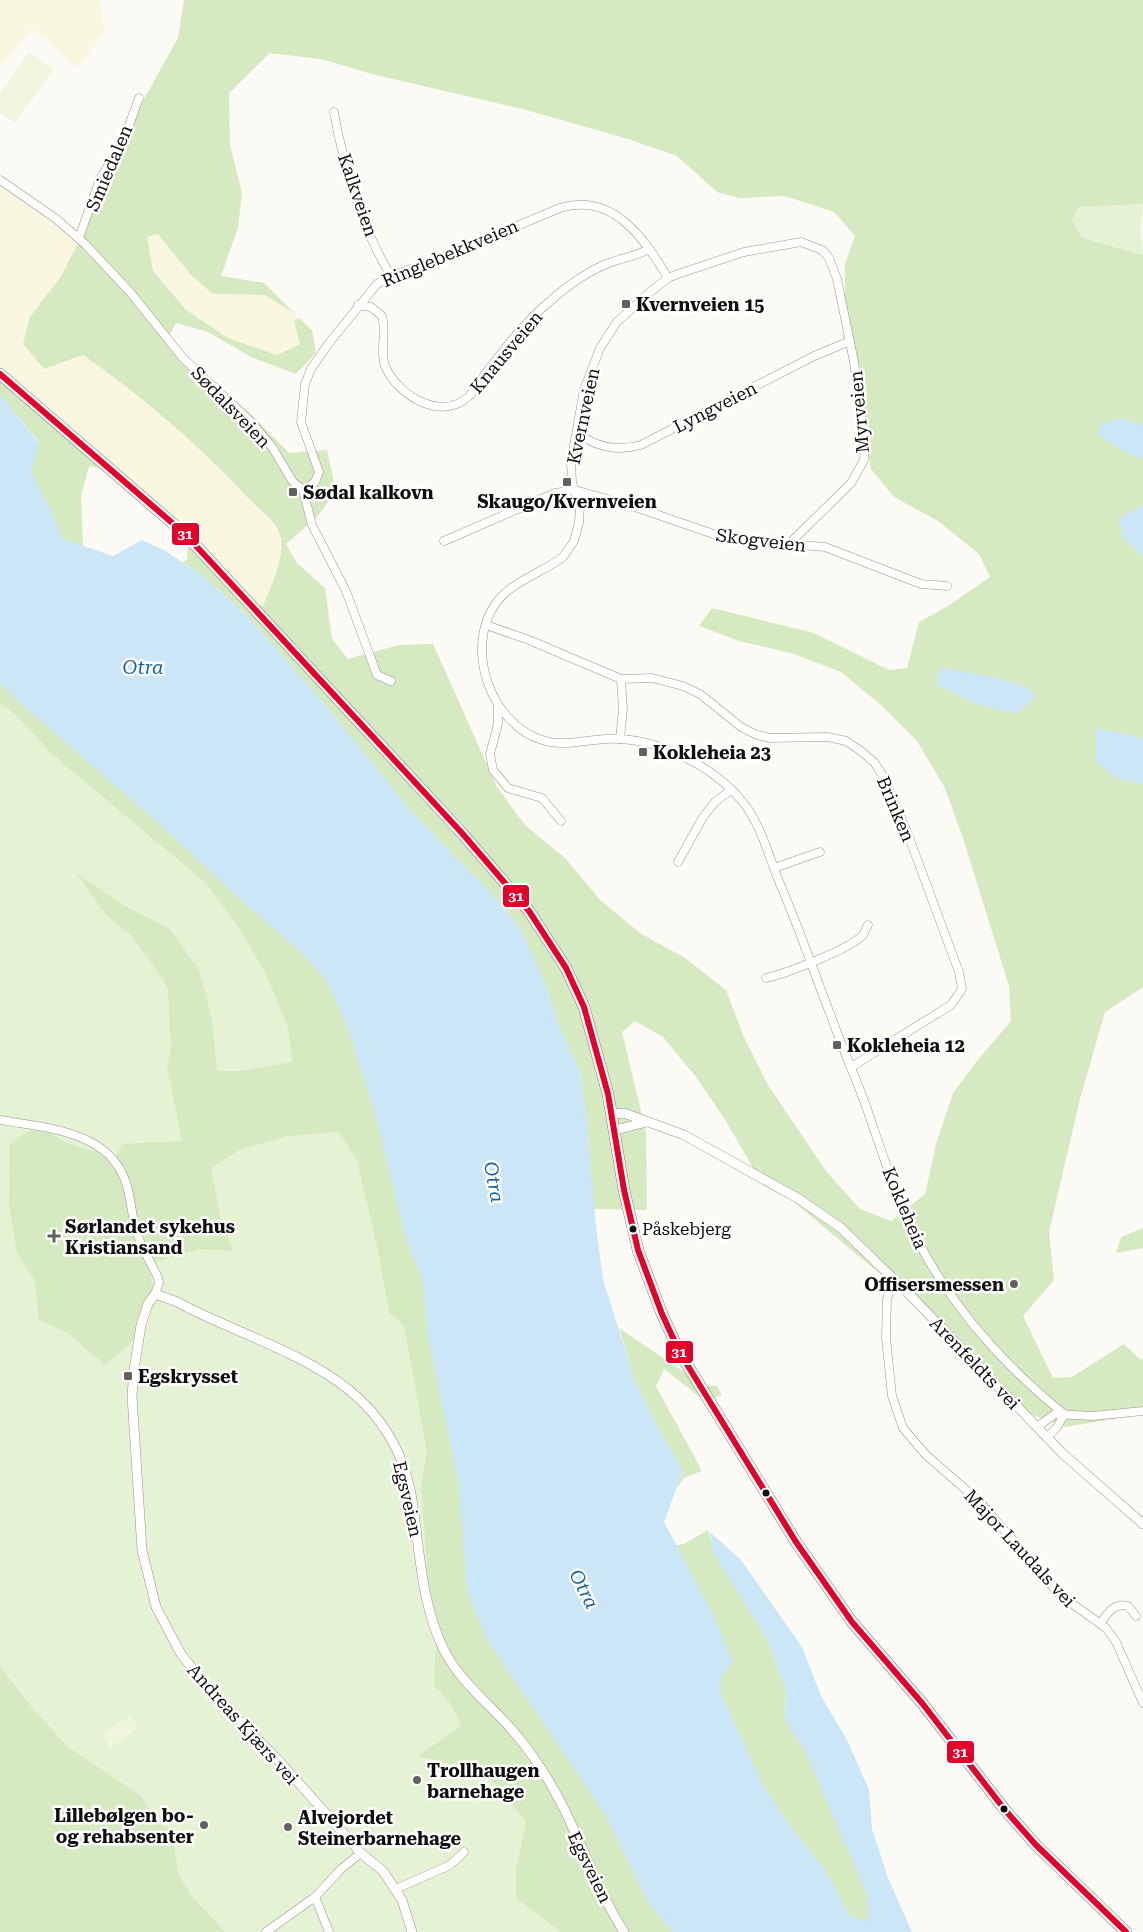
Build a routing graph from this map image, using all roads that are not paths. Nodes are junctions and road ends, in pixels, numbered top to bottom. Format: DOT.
graph roads {
  1 [pos="139,98"];
  2 [pos="334,112"];
  3 [pos="0,180"];
  4 [pos="78,238"];
  5 [pos="648,249"];
  6 [pos="391,276"];
  7 [pos="668,278"];
  8 [pos="358,305"];
  9 [pos="850,342"];
  10 [pos="0,374"];
  11 [pos="577,432"];
  12 [pos="303,490"];
  13 [pos="575,490"];
  14 [pos="444,541"];
  15 [pos="790,543"];
  16 [pos="948,586"];
  17 [pos="486,625"];
  18 [pos="621,679"];
  19 [pos="391,681"];
  20 [pos="498,705"];
  21 [pos="620,739"];
  22 [pos="731,790"];
  23 [pos="561,821"];
  24 [pos="820,852"];
  25 [pos="678,862"];
  26 [pos="774,868"];
  27 [pos="868,925"];
  28 [pos="811,961"];
  29 [pos="766,978"];
  30 [pos="851,1067"];
  31 [pos="612,1114"];
  32 [pos="0,1120"];
  33 [pos="648,1122"];
  34 [pos="615,1130"];
  35 [pos="894,1279"];
  36 [pos="155,1294"];
  37 [pos="1143,1411"];
  38 [pos="1064,1414"];
  39 [pos="1037,1427"];
  40 [pos="1047,1438"];
  41 [pos="1143,1524"];
  42 [pos="1136,1616"];
  43 [pos="1101,1623"];
  44 [pos="1143,1704"];
  45 [pos="464,1852"];
  46 [pos="361,1853"];
  47 [pos="396,1890"];
  48 [pos="316,1898"];
  49 [pos="266,1932"];
  50 [pos="329,1932"];
  51 [pos="412,1932"];
  52 [pos="624,1932"];
  53 [pos="1126,1932"];
  1 -- 4 [label="street, Smiedalen"];
  2 -- 6 [label="street, Kalkveien"];
  3 -- 4 [label="street, Sødalsveien"];
  4 -- 12 [label="street, Sødalsveien"];
  5 -- 6 [label="street, Ringlebekkveien"];
  5 -- 7 [label="street, Ringlebekkveien"];
  5 -- 8 [label="street, Knausveien"];
  6 -- 8 [label="street, Ringlebekkveien"];
  7 -- 9 [label="street, Kvernveien"];
  7 -- 11 [label="street, Kvernveien"];
  8 -- 12 [label="street, Ringlebekkveien"];
  9 -- 11 [label="street, Lyngveien"];
  9 -- 15 [label="street, Myrveien"];
  10 -- 31 [label="main road"];
  11 -- 13 [label="street, Kvernveien"];
  12 -- 19 [label="street, Sødalsveien"];
  13 -- 14 [label="street, Kvernveien"];
  13 -- 15 [label="street, Skogveien"];
  13 -- 17 [label="street, Kokleheia"];
  15 -- 16 [label="street, Skogveien"];
  17 -- 18 [label="street, Brinken"];
  17 -- 20 [label="street, Kokleheia"];
  18 -- 21 [label="street"];
  18 -- 30 [label="street, Brinken"];
  20 -- 21 [label="street, Kokleheia"];
  20 -- 23 [label="street, Kokleheia"];
  21 -- 22 [label="street, Kokleheia"];
  22 -- 25 [label="street"];
  22 -- 26 [label="street, Kokleheia"];
  24 -- 26 [label="street"];
  26 -- 28 [label="street, Kokleheia"];
  27 -- 28 [label="street"];
  28 -- 29 [label="street"];
  28 -- 30 [label="street, Kokleheia"];
  30 -- 38 [label="street, Kokleheia"];
  31 -- 33 [label="street, Arenfeldts vei"];
  31 -- 34 [label="main road"];
  32 -- 36 [label="street"];
  33 -- 34 [label="street"];
  33 -- 35 [label="street, Arenfeldts vei"];
  34 -- 53 [label="main road"];
  35 -- 39 [label="street, Arenfeldts vei"];
  35 -- 43 [label="street, Major Laudals vei"];
  36 -- 46 [label="street, Andreas Kjærs vei"];
  36 -- 52 [label="street, Egsveien"];
  37 -- 38 [label="street"];
  38 -- 39 [label="street"];
  38 -- 40 [label="street"];
  39 -- 40 [label="street, Arenfeldts vei"];
  40 -- 41 [label="street, Arenfeldts vei"];
  42 -- 43 [label="street"];
  43 -- 44 [label="street, Major Laudals vei"];
  45 -- 47 [label="street"];
  46 -- 47 [label="street, Andreas Kjærs vei"];
  46 -- 48 [label="street"];
  47 -- 51 [label="street, Andreas Kjærs vei"];
  48 -- 49 [label="street"];
  48 -- 50 [label="street"];
}
